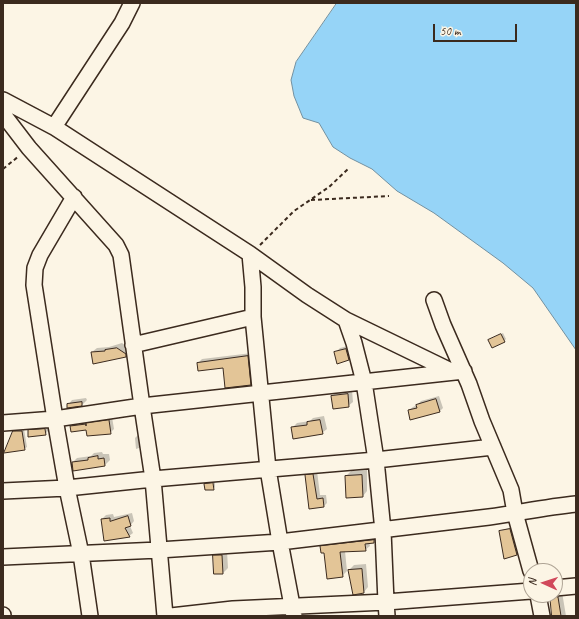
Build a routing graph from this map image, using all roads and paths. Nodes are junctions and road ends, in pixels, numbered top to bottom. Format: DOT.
graph roads {
  1 [pos="132,3"];
  2 [pos="3,100"];
  3 [pos="3,114"];
  4 [pos="54,127"];
  5 [pos="348,169"];
  6 [pos="389,196"];
  7 [pos="74,197"];
  8 [pos="310,200"];
  9 [pos="250,254"];
  10 [pos="434,300"];
  11 [pos="253,317"];
  12 [pos="346,320"];
  13 [pos="133,345"];
  14 [pos="458,371"];
  15 [pos="364,382"];
  16 [pos="261,393"];
  17 [pos="142,406"];
  18 [pos="55,419"];
  19 [pos="3,423"];
  20 [pos="493,448"];
  21 [pos="376,460"];
  22 [pos="268,469"];
  23 [pos="153,479"];
  24 [pos="67,488"];
  25 [pos="3,491"];
  26 [pos="576,504"];
  27 [pos="515,513"];
  28 [pos="383,531"];
  29 [pos="280,542"];
  30 [pos="159,550"];
  31 [pos="81,554"];
  32 [pos="3,557"];
  33 [pos="529,563"];
  34 [pos="576,586"];
  35 [pos="563,587"];
  36 [pos="523,591"];
  37 [pos="540,603"];
  38 [pos="386,609"];
  39 [pos="293,611"];
  40 [pos="90,616"];
  41 [pos="165,616"];
  42 [pos="170,616"];
  43 [pos="542,616"];
  1 -- 4 [label="street"];
  2 -- 4 [label="street"];
  3 -- 7 [label="street"];
  4 -- 9 [label="street"];
  5 -- 8 [label="path"];
  6 -- 8 [label="path"];
  7 -- 13 [label="street"];
  7 -- 18 [label="street"];
  8 -- 9 [label="path"];
  9 -- 11 [label="street"];
  9 -- 12 [label="street"];
  10 -- 14 [label="street"];
  11 -- 13 [label="street"];
  11 -- 16 [label="street"];
  12 -- 14 [label="street"];
  12 -- 15 [label="street"];
  13 -- 17 [label="street"];
  14 -- 15 [label="street"];
  14 -- 20 [label="street"];
  15 -- 16 [label="street"];
  15 -- 21 [label="street"];
  16 -- 17 [label="street"];
  16 -- 22 [label="street"];
  17 -- 18 [label="street"];
  17 -- 23 [label="street"];
  18 -- 19 [label="street"];
  18 -- 24 [label="street"];
  20 -- 21 [label="street"];
  20 -- 27 [label="street"];
  21 -- 22 [label="street"];
  21 -- 28 [label="street"];
  22 -- 23 [label="street"];
  22 -- 29 [label="street"];
  23 -- 24 [label="street"];
  23 -- 30 [label="street"];
  24 -- 25 [label="street"];
  24 -- 31 [label="street"];
  26 -- 27 [label="street"];
  27 -- 28 [label="street"];
  27 -- 33 [label="street"];
  28 -- 29 [label="street"];
  28 -- 38 [label="street"];
  29 -- 30 [label="street"];
  29 -- 39 [label="street"];
  30 -- 31 [label="street"];
  30 -- 41 [label="street"];
  31 -- 32 [label="street"];
  31 -- 40 [label="street"];
  34 -- 35 [label="street"];
  36 -- 38 [label="street"];
  37 -- 43 [label="street"];
  38 -- 39 [label="street"];
  39 -- 42 [label="street"];
}
